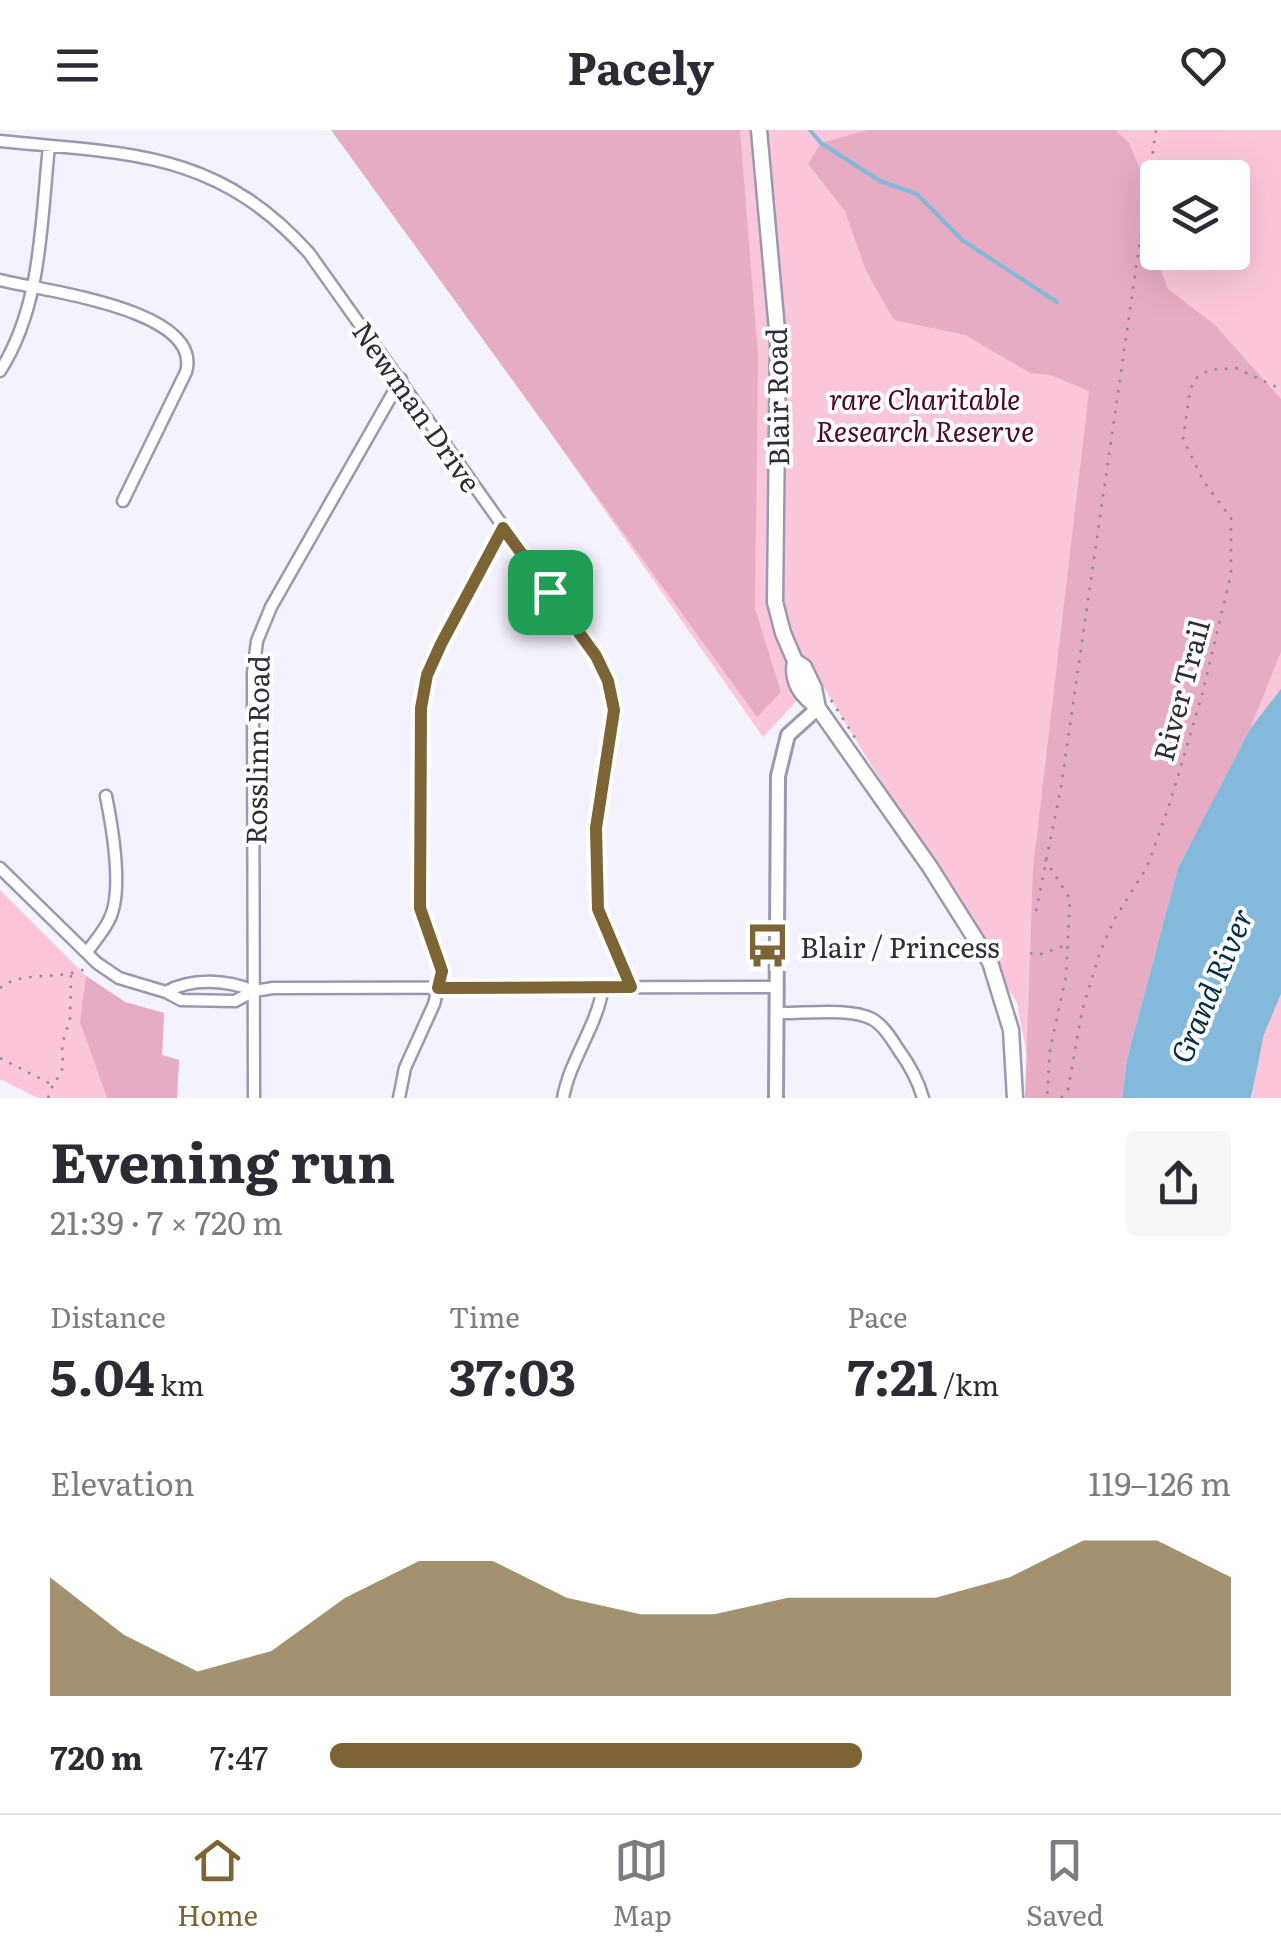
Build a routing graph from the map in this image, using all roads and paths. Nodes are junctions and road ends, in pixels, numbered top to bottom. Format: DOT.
graph roads {
  1 [pos="758,130"];
  2 [pos="1156,130"];
  3 [pos="0,140"];
  4 [pos="49,146"];
  5 [pos="0,280"];
  6 [pos="32,288"];
  7 [pos="0,371"];
  8 [pos="401,380"];
  9 [pos="1281,389"];
  10 [pos="124,501"];
  11 [pos="503,528"];
  12 [pos="818,708"];
  13 [pos="106,796"];
  14 [pos="1044,858"];
  15 [pos="0,868"];
  16 [pos="1036,912"];
  17 [pos="1066,946"];
  18 [pos="87,952"];
  19 [pos="1030,953"];
  20 [pos="97,962"];
  21 [pos="71,976"];
  22 [pos="603,987"];
  23 [pos="631,987"];
  24 [pos="777,987"];
  25 [pos="0,988"];
  26 [pos="438,988"];
  27 [pos="254,991"];
  28 [pos="166,992"];
  29 [pos="777,1014"];
  30 [pos="0,1058"];
  31 [pos="54,1080"];
  32 [pos="48,1098"];
  33 [pos="254,1098"];
  34 [pos="399,1098"];
  35 [pos="563,1098"];
  36 [pos="776,1098"];
  37 [pos="923,1098"];
  38 [pos="1015,1098"];
  39 [pos="1047,1098"];
  40 [pos="1061,1098"];
  1 -- 12 [label="main road, Blair Road"];
  2 -- 14 [label="path"];
  3 -- 4 [label="street, Newman Drive"];
  4 -- 6 [label="street"];
  4 -- 8 [label="street, Newman Drive"];
  5 -- 6 [label="street"];
  6 -- 7 [label="street"];
  6 -- 10 [label="street"];
  8 -- 11 [label="street, Newman Drive"];
  8 -- 27 [label="street, Rosslinn Road"];
  9 -- 40 [label="path, River Trail"];
  11 -- 23 [label="street, Newman Drive"];
  11 -- 26 [label="street"];
  12 -- 24 [label="street"];
  12 -- 38 [label="main road, Blair Road"];
  13 -- 18 [label="street"];
  14 -- 16 [label="path"];
  14 -- 17 [label="path"];
  15 -- 18 [label="street"];
  17 -- 19 [label="path"];
  17 -- 39 [label="path"];
  18 -- 20 [label="street"];
  20 -- 21 [label="path"];
  20 -- 28 [label="street"];
  21 -- 25 [label="path"];
  21 -- 31 [label="path"];
  22 -- 23 [label="street"];
  22 -- 26 [label="street"];
  22 -- 35 [label="street"];
  23 -- 24 [label="street"];
  24 -- 29 [label="street"];
  26 -- 27 [label="street"];
  26 -- 34 [label="street"];
  27 -- 28 [label="street"];
  27 -- 28 [label="street"];
  27 -- 33 [label="street, Rosslinn Road"];
  29 -- 36 [label="street"];
  29 -- 37 [label="street"];
  30 -- 31 [label="path"];
  31 -- 32 [label="path"];
}
